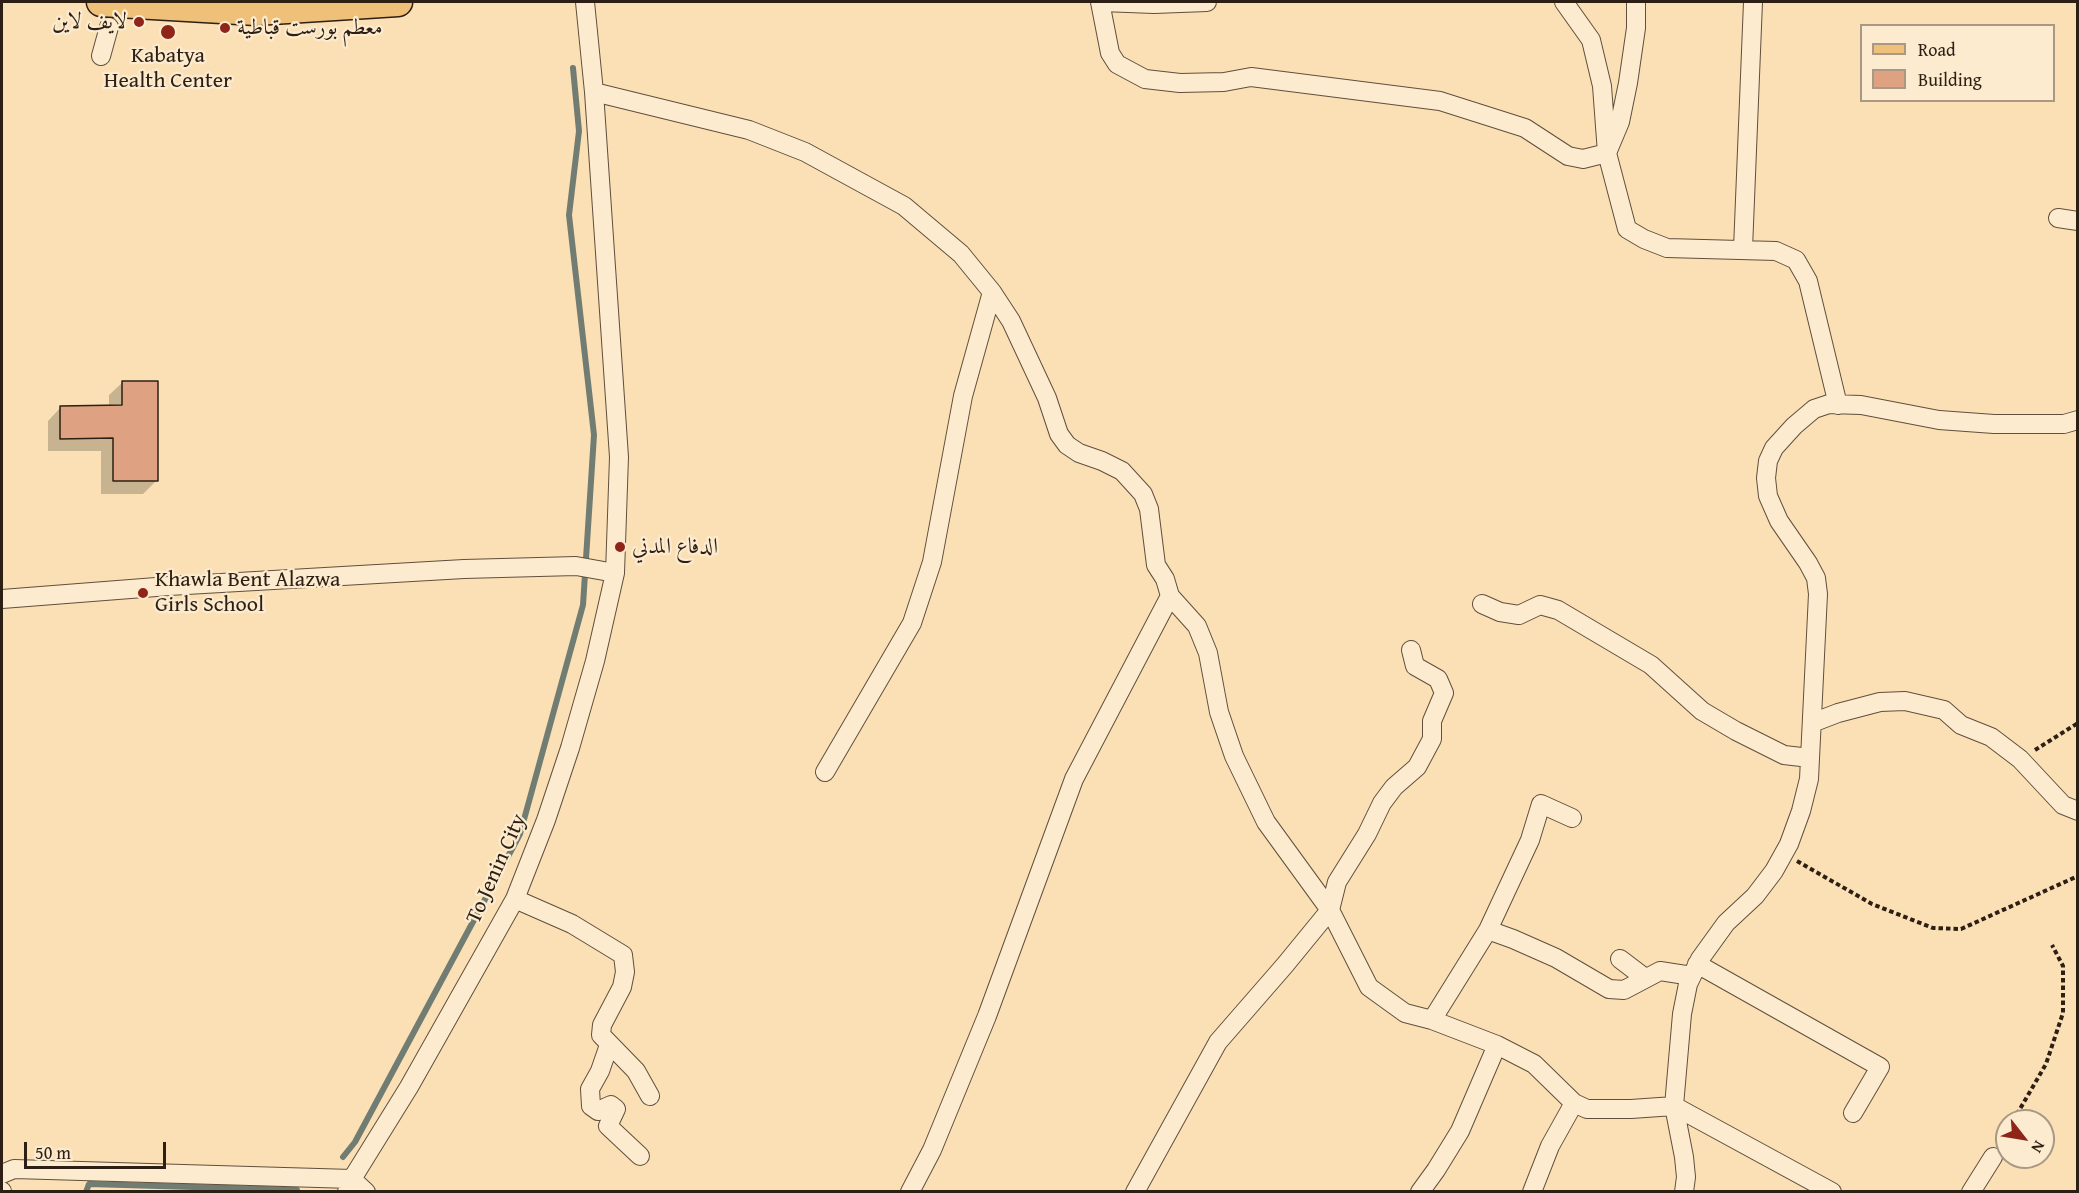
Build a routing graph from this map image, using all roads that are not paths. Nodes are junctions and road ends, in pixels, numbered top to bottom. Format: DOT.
graph roads {
  1 [pos="398,2"];
  2 [pos="585,2"];
  3 [pos="1101,2"];
  4 [pos="1207,2"];
  5 [pos="1564,2"];
  6 [pos="1636,2"];
  7 [pos="1753,2"];
  8 [pos="260,6"];
  9 [pos="105,14"];
  10 [pos="101,56"];
  11 [pos="594,92"];
  12 [pos="1607,153"];
  13 [pos="2058,218"];
  14 [pos="2078,221"];
  15 [pos="1743,249"];
  16 [pos="992,292"];
  17 [pos="1838,405"];
  18 [pos="2078,420"];
  19 [pos="615,573"];
  20 [pos="1170,596"];
  21 [pos="2,598"];
  22 [pos="1482,604"];
  23 [pos="1411,650"];
  24 [pos="1812,723"];
  25 [pos="1810,758"];
  26 [pos="825,772"];
  27 [pos="2078,811"];
  28 [pos="1572,818"];
  29 [pos="515,899"];
  30 [pos="1330,910"];
  31 [pos="1488,930"];
  32 [pos="1620,959"];
  33 [pos="1695,970"];
  34 [pos="1646,978"];
  35 [pos="1432,1020"];
  36 [pos="609,1045"];
  37 [pos="1497,1045"];
  38 [pos="650,1096"];
  39 [pos="1574,1103"];
  40 [pos="1674,1106"];
  41 [pos="1853,1113"];
  42 [pos="640,1156"];
  43 [pos="1993,1156"];
  44 [pos="2,1174"];
  45 [pos="350,1185"];
  46 [pos="366,1191"];
  47 [pos="910,1191"];
  48 [pos="1135,1191"];
  49 [pos="1420,1191"];
  50 [pos="1532,1191"];
  51 [pos="1684,1191"];
  52 [pos="1832,1191"];
  53 [pos="1971,1191"];
  1 -- 8 [label="main road"];
  2 -- 11 [label="street, To Jenin City"];
  3 -- 4 [label="street"];
  3 -- 12 [label="street"];
  5 -- 12 [label="street"];
  6 -- 12 [label="street"];
  7 -- 15 [label="street"];
  8 -- 9 [label="main road"];
  9 -- 10 [label="street"];
  11 -- 16 [label="street"];
  11 -- 19 [label="street, To Jenin City"];
  12 -- 15 [label="street"];
  13 -- 14 [label="street"];
  15 -- 17 [label="street"];
  16 -- 20 [label="street"];
  16 -- 26 [label="street"];
  17 -- 18 [label="street"];
  17 -- 24 [label="street"];
  19 -- 21 [label="street"];
  19 -- 29 [label="street, To Jenin City"];
  20 -- 30 [label="street"];
  20 -- 47 [label="street"];
  22 -- 25 [label="street"];
  23 -- 30 [label="street"];
  24 -- 25 [label="street"];
  24 -- 27 [label="street"];
  25 -- 33 [label="street"];
  28 -- 31 [label="street"];
  29 -- 36 [label="street"];
  29 -- 45 [label="street, To Jenin City"];
  30 -- 35 [label="street"];
  30 -- 48 [label="street"];
  31 -- 34 [label="street"];
  31 -- 35 [label="street"];
  32 -- 34 [label="street"];
  33 -- 34 [label="street"];
  33 -- 40 [label="street"];
  33 -- 41 [label="street"];
  35 -- 37 [label="street"];
  36 -- 38 [label="street"];
  36 -- 42 [label="street"];
  37 -- 39 [label="street"];
  37 -- 49 [label="street"];
  39 -- 40 [label="street"];
  39 -- 50 [label="street"];
  40 -- 51 [label="street"];
  40 -- 52 [label="street"];
  43 -- 53 [label="street"];
  44 -- 45 [label="street"];
  45 -- 46 [label="street"];
}
